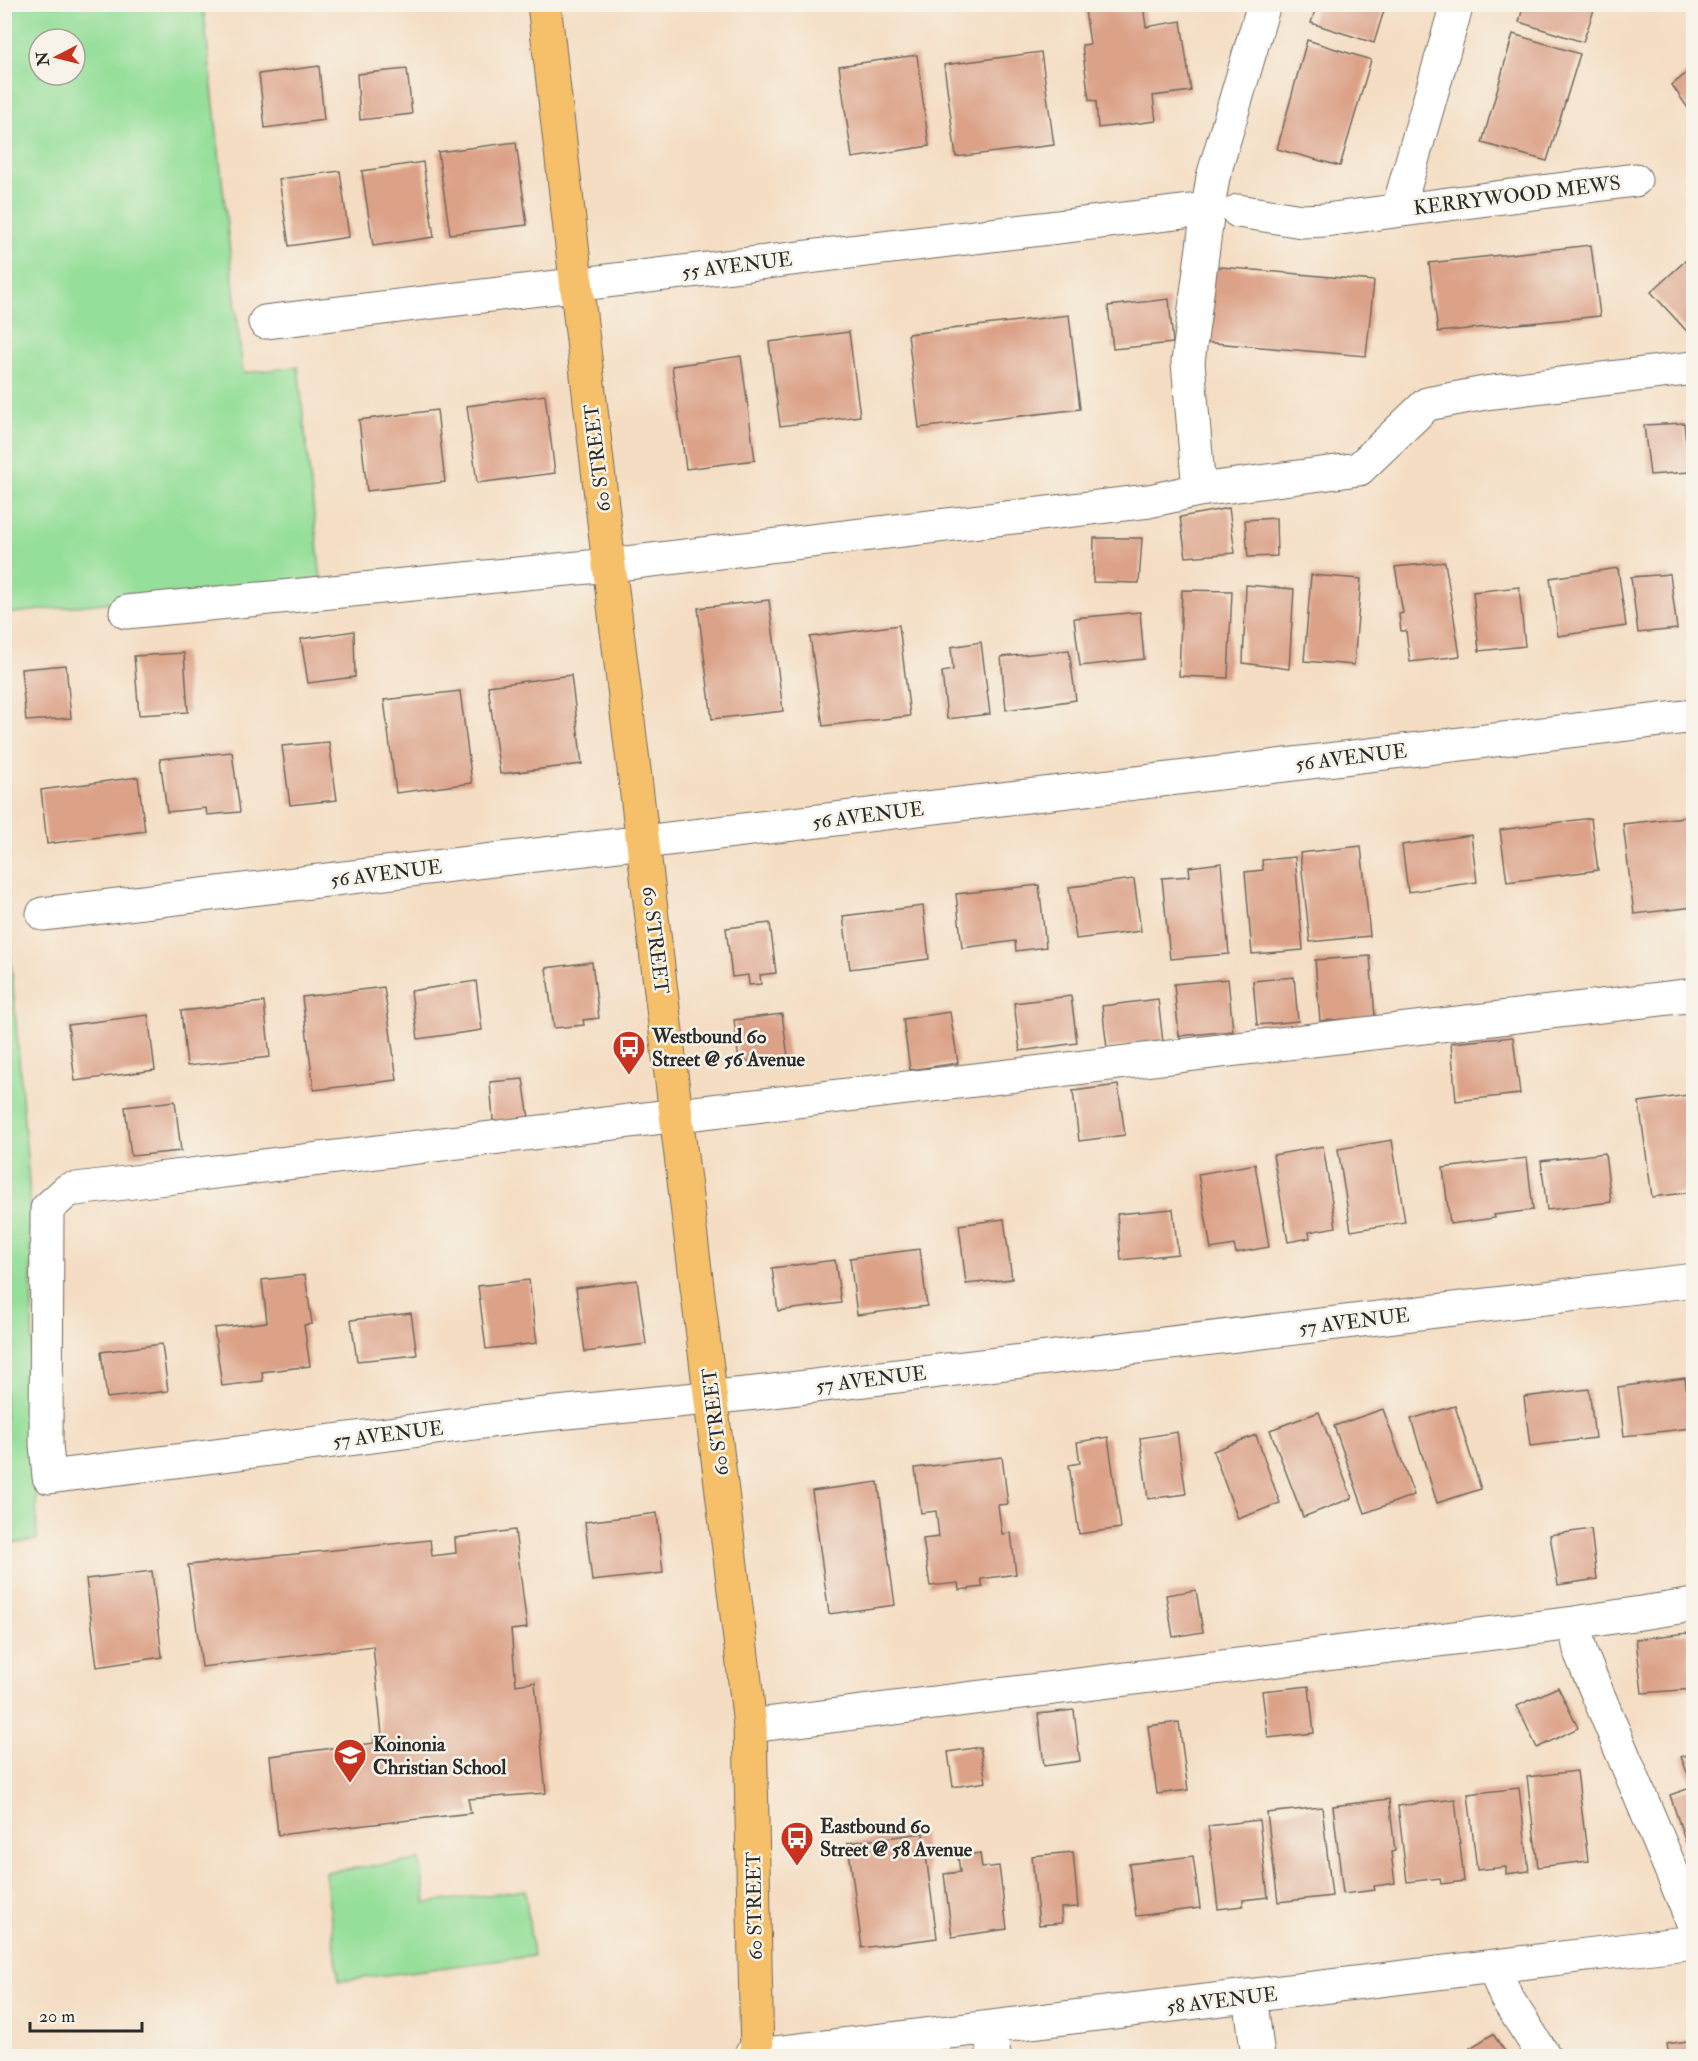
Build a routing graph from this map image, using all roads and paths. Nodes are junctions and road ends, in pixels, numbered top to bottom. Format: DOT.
graph roads {
  1 [pos="1264,4"];
  2 [pos="1456,4"];
  3 [pos="549,5"];
  4 [pos="1635,180"];
  5 [pos="1223,210"];
  6 [pos="1398,210"];
  7 [pos="576,284"];
  8 [pos="265,322"];
  9 [pos="1694,368"];
  10 [pos="1199,490"];
  11 [pos="609,565"];
  12 [pos="126,612"];
  13 [pos="1694,716"];
  14 [pos="644,842"];
  15 [pos="43,914"];
  16 [pos="1694,994"];
  17 [pos="678,1114"];
  18 [pos="1694,1280"];
  19 [pos="712,1398"];
  20 [pos="1694,1605"];
  21 [pos="1574,1623"];
  22 [pos="750,1726"];
  23 [pos="1694,1925"];
  24 [pos="1694,1942"];
  25 [pos="1494,1967"];
  26 [pos="1250,1996"];
  27 [pos="992,2042"];
  28 [pos="755,2056"];
  29 [pos="1257,2056"];
  30 [pos="1544,2056"];
  1 -- 5 [label="street"];
  2 -- 6 [label="street, KERRYWOOD MEWS"];
  3 -- 7 [label="main road, 60 STREET"];
  4 -- 6 [label="street, KERRYWOOD MEWS"];
  5 -- 6 [label="street, KERRYWOOD MEWS"];
  5 -- 7 [label="street, 55 AVENUE"];
  5 -- 10 [label="street"];
  7 -- 8 [label="street, 55 AVENUE"];
  7 -- 11 [label="main road, 60 STREET"];
  9 -- 10 [label="street"];
  10 -- 11 [label="street"];
  11 -- 12 [label="street"];
  11 -- 14 [label="main road, 60 STREET"];
  13 -- 14 [label="street, 56 AVENUE"];
  14 -- 15 [label="street, 56 AVENUE"];
  14 -- 17 [label="main road, 60 STREET"];
  16 -- 17 [label="street"];
  17 -- 19 [label="main road, 60 STREET"];
  17 -- 19 [label="street, 57 AVENUE"];
  18 -- 19 [label="street, 57 AVENUE"];
  19 -- 22 [label="main road, 60 STREET"];
  20 -- 21 [label="street"];
  21 -- 22 [label="street"];
  21 -- 23 [label="street"];
  22 -- 28 [label="main road, 60 STREET"];
  24 -- 25 [label="street, 58 AVENUE"];
  25 -- 26 [label="street, 58 AVENUE"];
  25 -- 30 [label="street"];
  26 -- 27 [label="street, 58 AVENUE"];
  26 -- 29 [label="street"];
  27 -- 28 [label="street, 58 AVENUE"];
}
